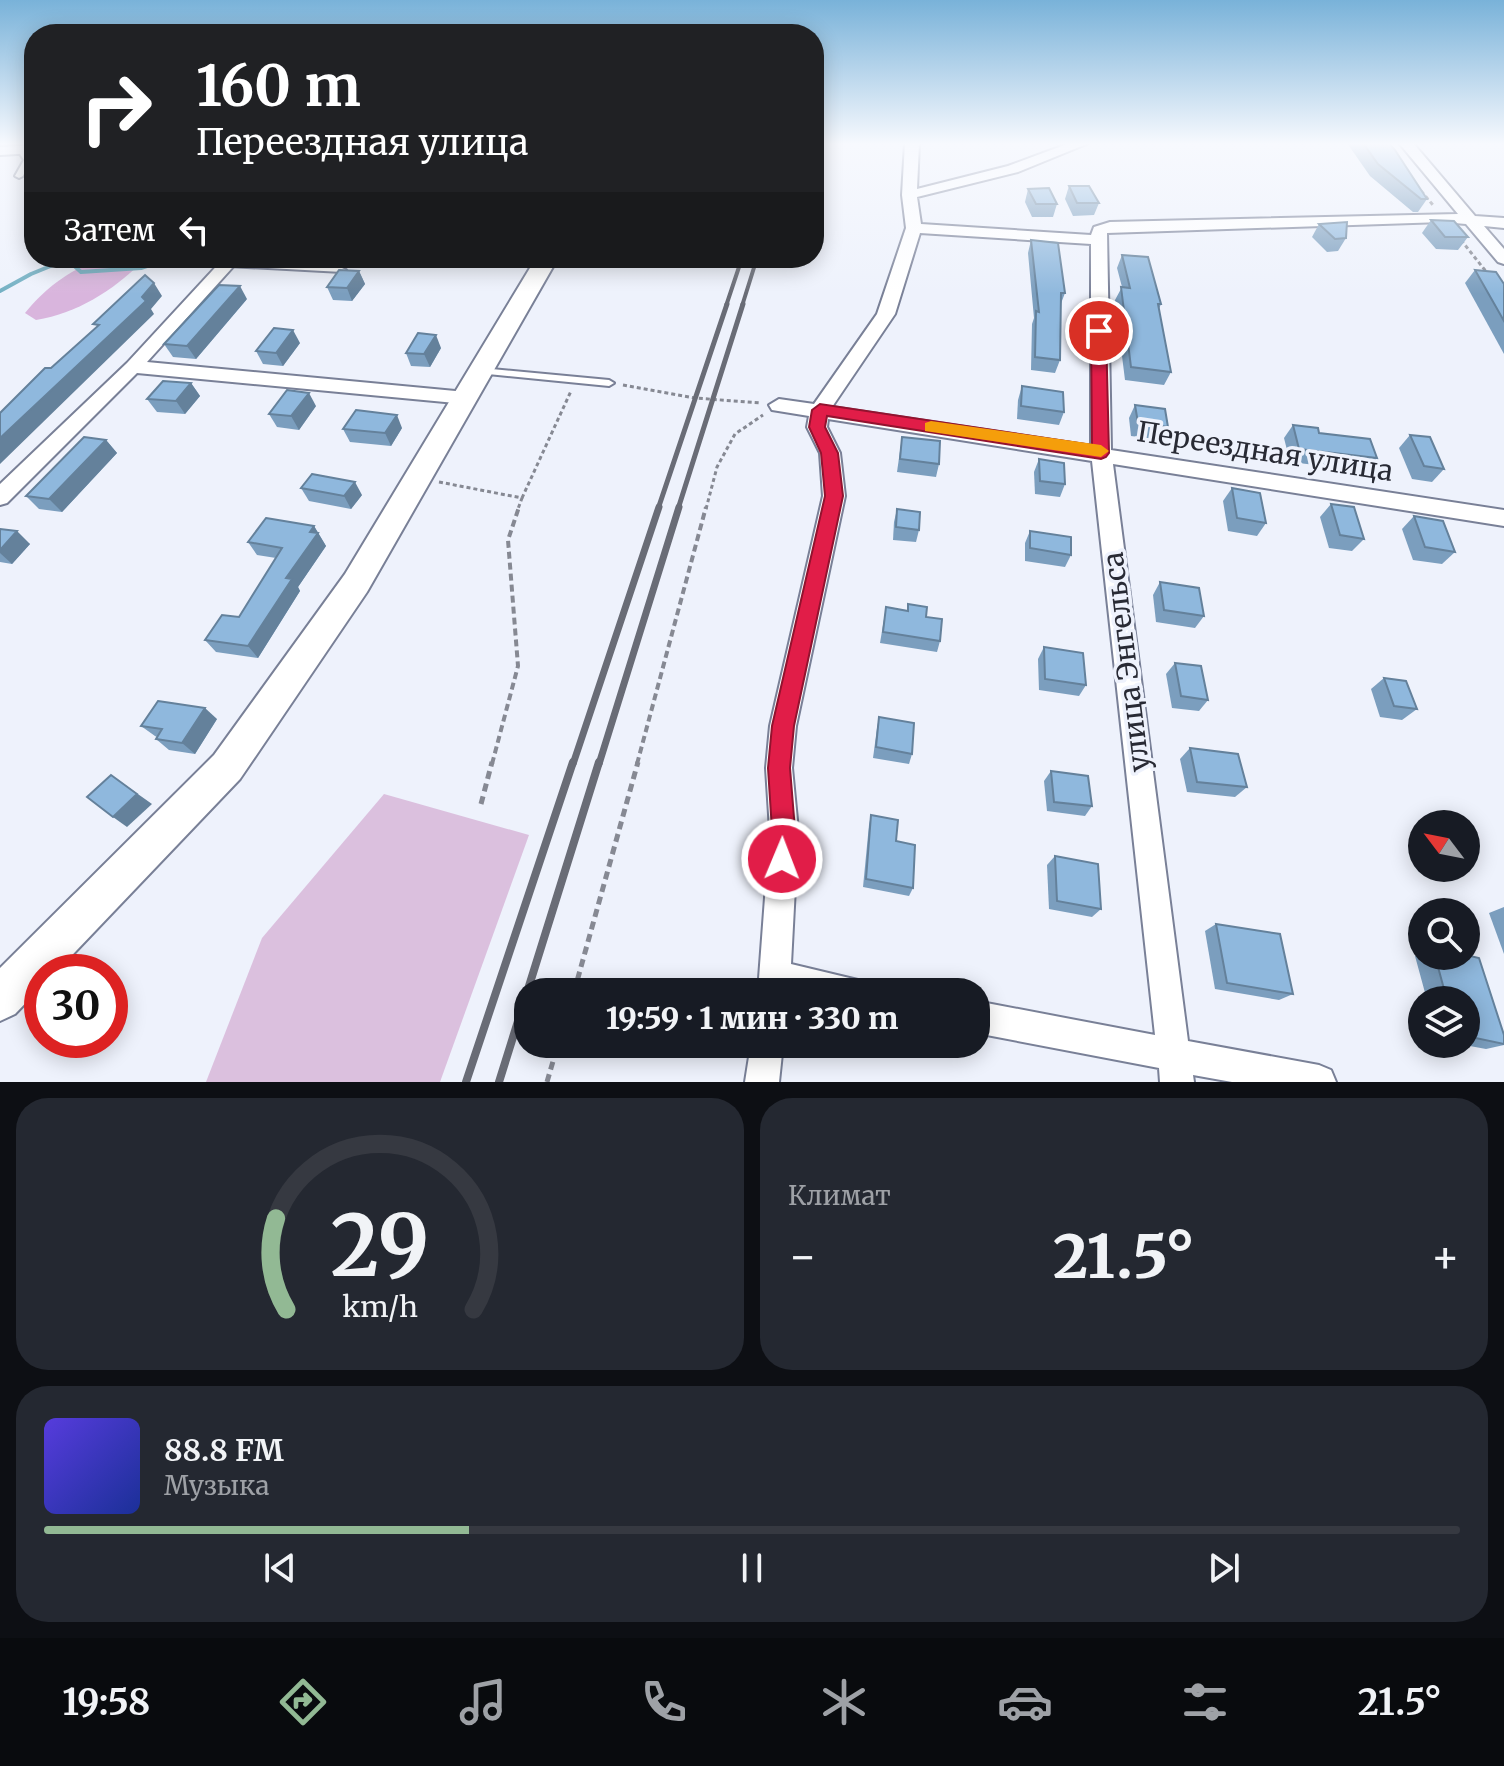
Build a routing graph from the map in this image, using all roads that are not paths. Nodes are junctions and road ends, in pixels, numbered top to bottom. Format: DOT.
graph roads {
  1 [pos="915,193"];
  2 [pos="1448,193"];
  3 [pos="909,195"];
  4 [pos="1469,218"];
  5 [pos="1504,223"];
  6 [pos="914,228"];
  7 [pos="1097,240"];
  8 [pos="1504,259"];
  9 [pos="224,268"];
  10 [pos="317,268"];
  11 [pos="541,268"];
  12 [pos="342,270"];
  13 [pos="133,367"];
  14 [pos="609,383"];
  15 [pos="474,384"];
  16 [pos="779,405"];
  17 [pos="820,410"];
  18 [pos="1101,453"];
  19 [pos="0,497"];
  20 [pos="1504,518"];
  21 [pos="775,978"];
  22 [pos="0,999"];
  23 [pos="990,1021"];
  24 [pos="765,1058"];
  25 [pos="1176,1069"];
  26 [pos="762,1082"];
  27 [pos="1319,1082"];
  1 -- 3 [label="street"];
  2 -- 4 [label="street"];
  3 -- 6 [label="street"];
  4 -- 5 [label="street"];
  4 -- 7 [label="street"];
  4 -- 8 [label="street"];
  6 -- 7 [label="street"];
  6 -- 17 [label="street"];
  7 -- 18 [label="street, улица Энгельса"];
  9 -- 13 [label="street"];
  10 -- 12 [label="lane"];
  11 -- 15 [label="street"];
  13 -- 15 [label="street"];
  13 -- 19 [label="street"];
  14 -- 15 [label="lane"];
  15 -- 22 [label="street"];
  16 -- 17 [label="street, Переездная улица"];
  17 -- 18 [label="street, Переездная улица"];
  17 -- 21 [label="street"];
  18 -- 20 [label="street, Переездная улица"];
  18 -- 25 [label="street, улица Энгельса"];
  23 -- 25 [label="street"];
  24 -- 26 [label="street"];
  25 -- 27 [label="street"];
}
